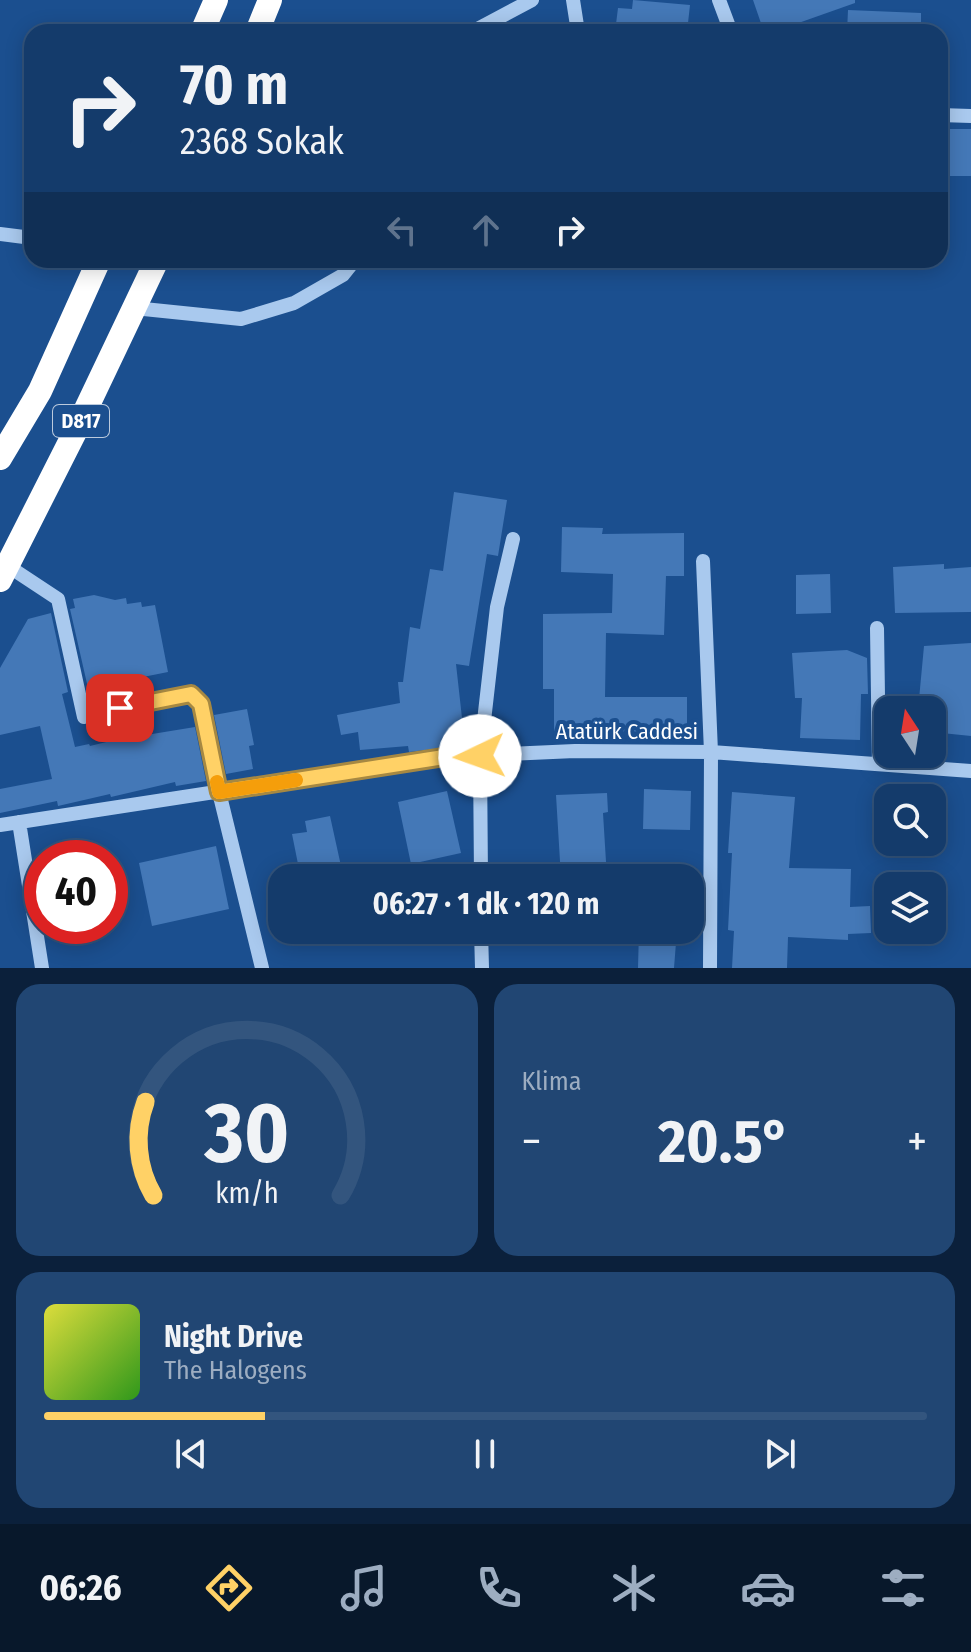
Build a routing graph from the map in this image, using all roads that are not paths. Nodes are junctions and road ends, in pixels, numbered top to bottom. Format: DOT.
graph roads {
  1 [pos="216,0"];
  2 [pos="270,0"];
  3 [pos="532,0"];
  4 [pos="573,0"];
  5 [pos="719,0"];
  6 [pos="206,24"];
  7 [pos="260,24"];
  8 [pos="487,24"];
  9 [pos="577,24"];
  10 [pos="728,24"];
  11 [pos="948,115"];
  12 [pos="971,116"];
  13 [pos="0,234"];
  14 [pos="24,237"];
  15 [pos="95,268"];
  16 [pos="153,268"];
  17 [pos="349,268"];
  18 [pos="134,308"];
  19 [pos="0,458"];
  20 [pos="513,539"];
  21 [pos="703,561"];
  22 [pos="4,573"];
  23 [pos="877,628"];
  24 [pos="878,696"];
  25 [pos="711,752"];
  26 [pos="480,756"];
  27 [pos="874,764"];
  28 [pos="932,768"];
  29 [pos="971,771"];
  30 [pos="219,792"];
  31 [pos="19,822"];
  32 [pos="0,825"];
  33 [pos="481,864"];
  34 [pos="481,944"];
  35 [pos="42,968"];
  36 [pos="262,968"];
  37 [pos="482,968"];
  38 [pos="710,968"];
  1 -- 6 [label="highway"];
  2 -- 7 [label="highway"];
  3 -- 8 [label="street"];
  4 -- 9 [label="street"];
  5 -- 10 [label="street"];
  11 -- 12 [label="street"];
  13 -- 14 [label="street"];
  15 -- 19 [label="highway, D817"];
  16 -- 18 [label="highway, D817"];
  17 -- 18 [label="street"];
  18 -- 22 [label="highway, D817"];
  20 -- 26 [label="street"];
  21 -- 25 [label="street"];
  22 -- 30 [label="street"];
  23 -- 24 [label="street"];
  25 -- 26 [label="street, Atatürk Caddesi"];
  25 -- 27 [label="street, Atatürk Caddesi"];
  25 -- 38 [label="street"];
  26 -- 30 [label="street, Atatürk Caddesi"];
  26 -- 33 [label="street"];
  28 -- 29 [label="street, Atatürk Caddesi"];
  30 -- 31 [label="street, Atatürk Caddesi"];
  30 -- 36 [label="street"];
  31 -- 32 [label="street, Atatürk Caddesi"];
  31 -- 35 [label="street"];
  34 -- 37 [label="street"];
}
